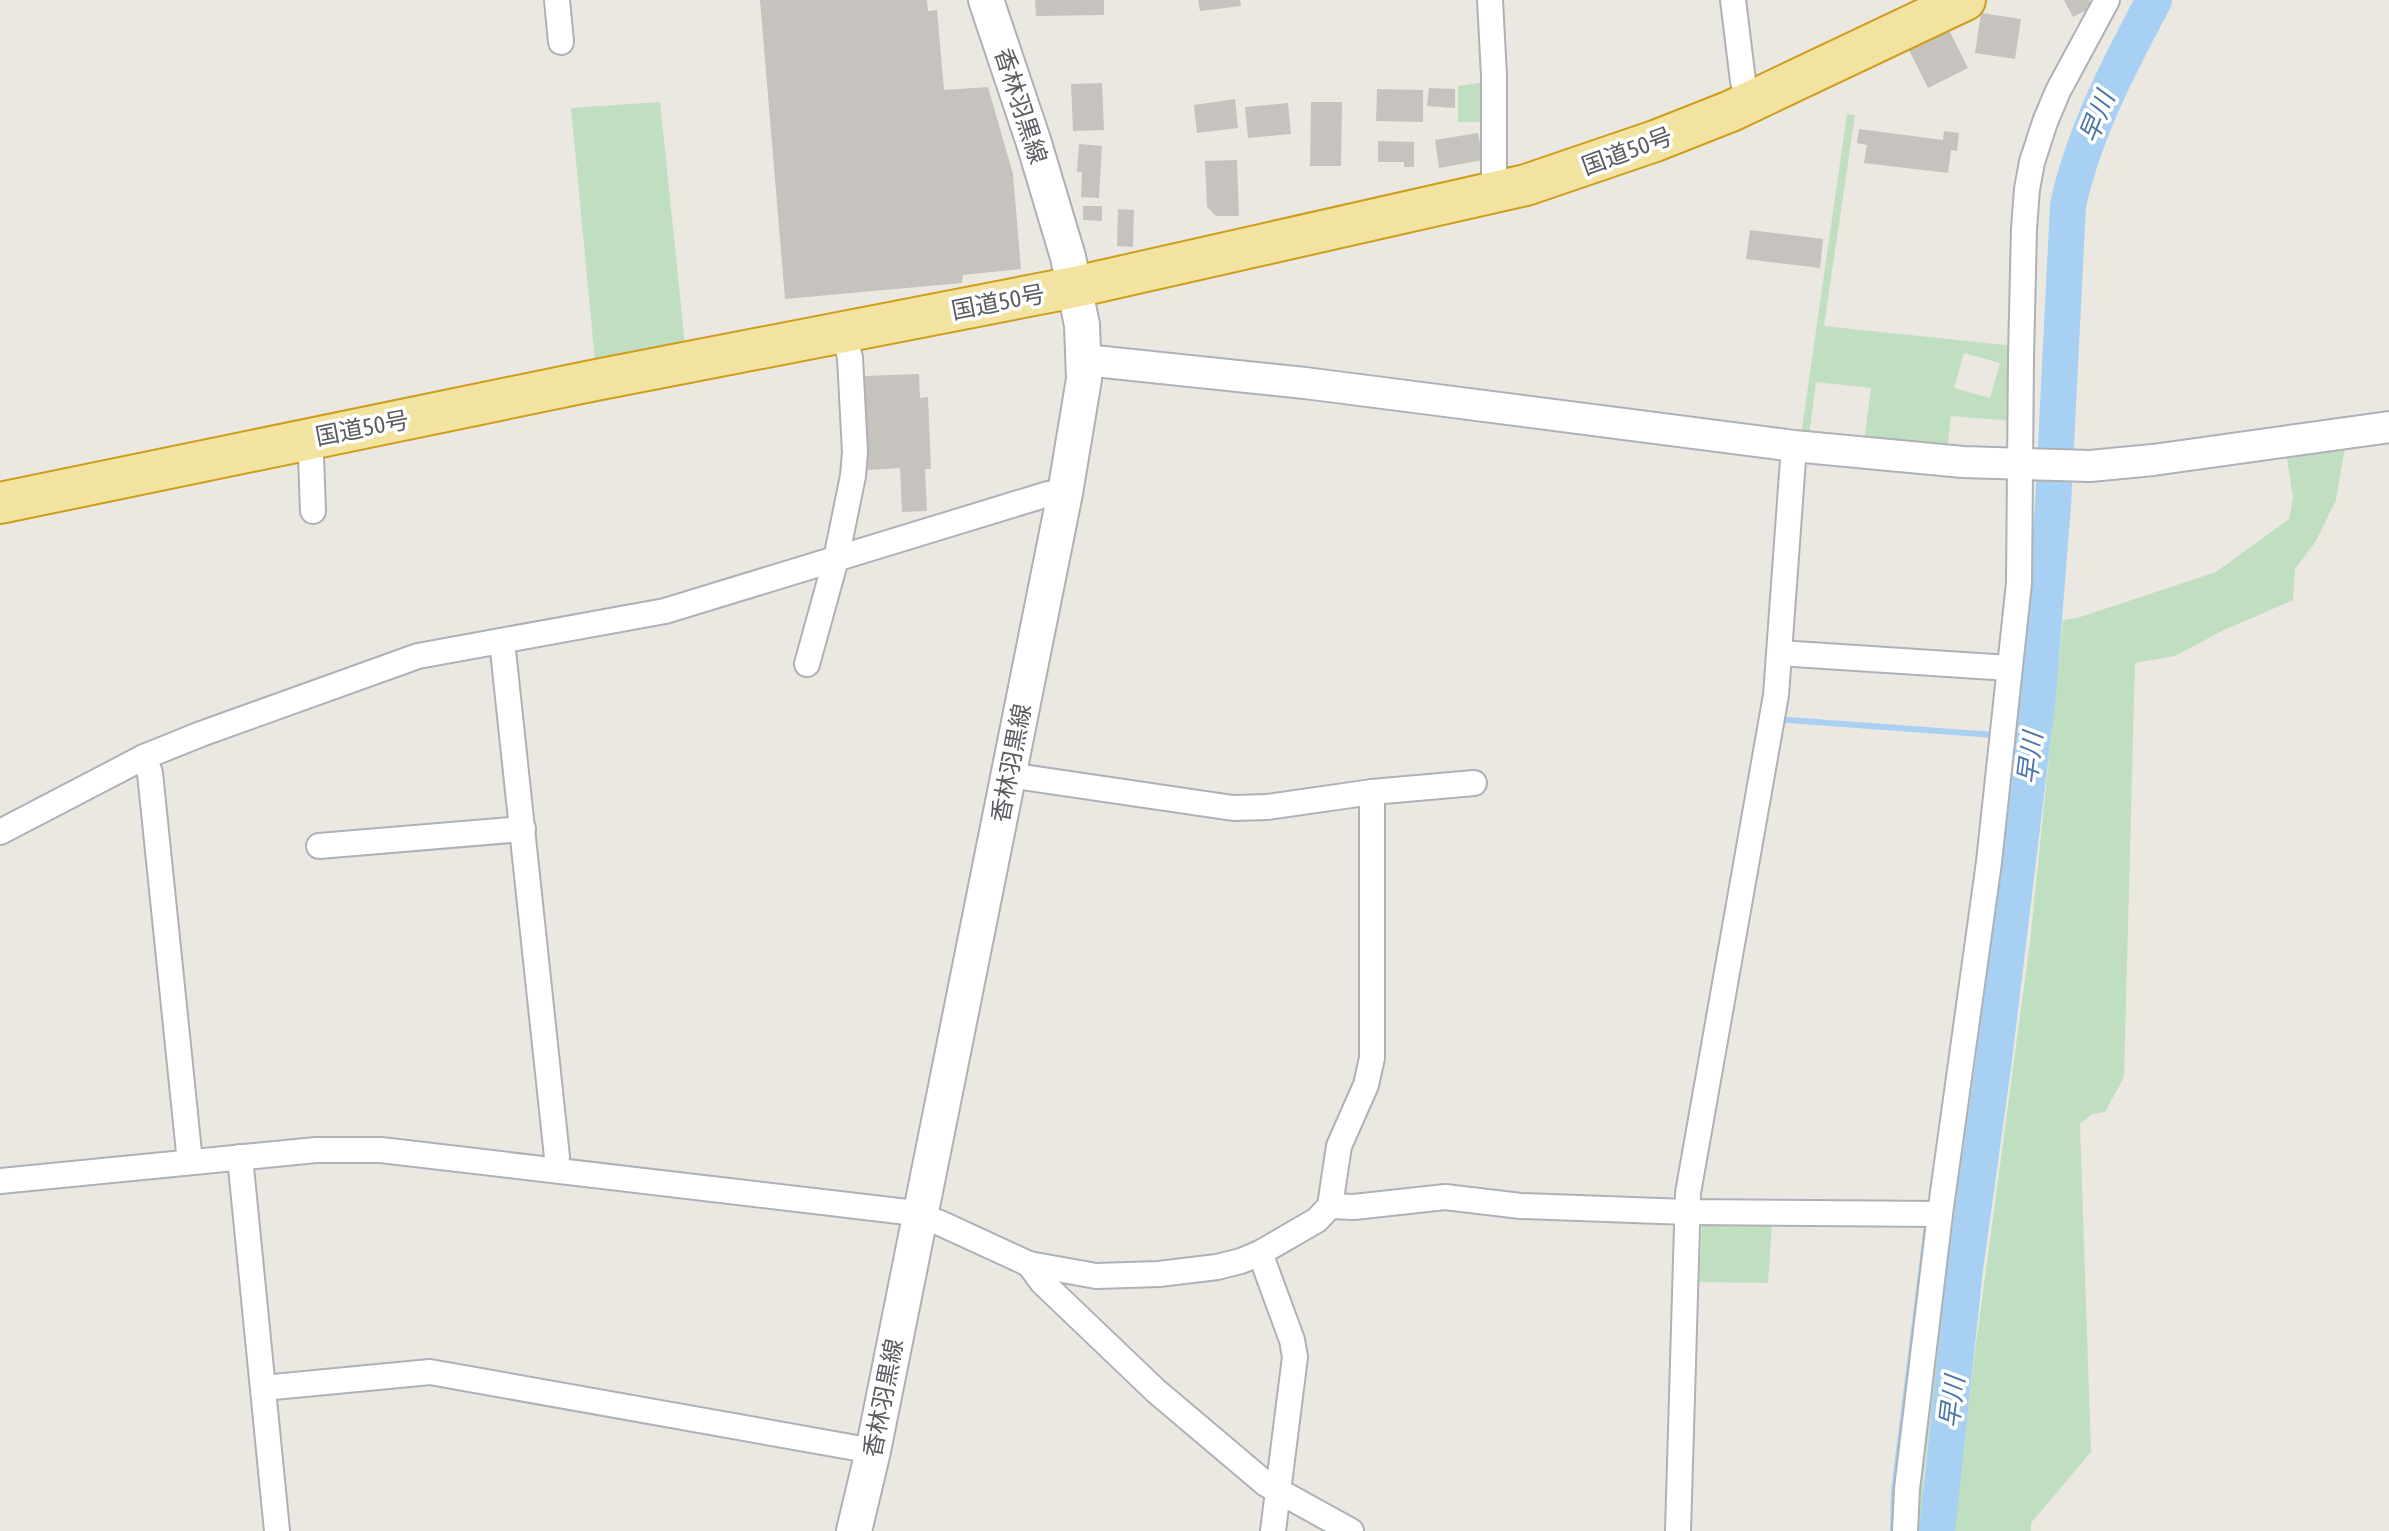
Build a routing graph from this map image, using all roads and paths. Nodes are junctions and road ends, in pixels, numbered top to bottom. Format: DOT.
graph roads {
  1 [pos="557,0"];
  2 [pos="986,0"];
  3 [pos="1490,0"];
  4 [pos="1733,0"];
  5 [pos="1965,0"];
  6 [pos="2107,0"];
  7 [pos="561,42"];
  8 [pos="1749,103"];
  9 [pos="1494,193"];
  10 [pos="1075,287"];
  11 [pos="844,332"];
  12 [pos="1085,360"];
  13 [pos="2389,427"];
  14 [pos="308,439"];
  15 [pos="1794,446"];
  16 [pos="2024,465"];
  17 [pos="1065,493"];
  18 [pos="0,503"];
  19 [pos="313,511"];
  20 [pos="836,559"];
  21 [pos="502,641"];
  22 [pos="1779,653"];
  23 [pos="807,664"];
  24 [pos="2009,668"];
  25 [pos="144,757"];
  26 [pos="1009,775"];
  27 [pos="1474,783"];
  28 [pos="1372,792"];
  29 [pos="523,829"];
  30 [pos="0,832"];
  31 [pos="319,846"];
  32 [pos="240,1157"];
  33 [pos="190,1162"];
  34 [pos="555,1170"];
  35 [pos="0,1181"];
  36 [pos="1330,1206"];
  37 [pos="1687,1212"];
  38 [pos="1940,1214"];
  39 [pos="920,1215"];
  40 [pos="1260,1253"];
  41 [pos="1029,1264"];
  42 [pos="263,1388"];
  43 [pos="873,1451"];
  44 [pos="1279,1492"];
  45 [pos="277,1531"];
  46 [pos="854,1531"];
  47 [pos="1273,1531"];
  48 [pos="1351,1531"];
  49 [pos="1678,1531"];
  50 [pos="1905,1531"];
  1 -- 7 [label="street"];
  2 -- 10 [label="main road, 香林羽黒線"];
  3 -- 9 [label="street"];
  4 -- 8 [label="street"];
  5 -- 8 [label="highway, 国道50号"];
  6 -- 16 [label="street"];
  8 -- 9 [label="highway, 国道50号"];
  9 -- 10 [label="highway, 国道50号"];
  10 -- 11 [label="highway, 国道50号"];
  10 -- 12 [label="main road, 香林羽黒線"];
  11 -- 14 [label="highway, 国道50号"];
  11 -- 20 [label="street"];
  12 -- 15 [label="street"];
  12 -- 17 [label="main road, 香林羽黒線"];
  13 -- 16 [label="street"];
  14 -- 18 [label="highway, 国道50号"];
  14 -- 19 [label="street"];
  15 -- 16 [label="street"];
  15 -- 22 [label="street"];
  16 -- 24 [label="street"];
  17 -- 20 [label="street"];
  17 -- 26 [label="main road, 香林羽黒線"];
  20 -- 21 [label="street"];
  20 -- 23 [label="street"];
  21 -- 25 [label="street"];
  21 -- 29 [label="street"];
  22 -- 24 [label="street"];
  22 -- 37 [label="street"];
  24 -- 38 [label="street"];
  25 -- 30 [label="street"];
  25 -- 33 [label="street"];
  26 -- 28 [label="street"];
  26 -- 39 [label="main road, 香林羽黒線"];
  27 -- 28 [label="street"];
  28 -- 36 [label="street"];
  29 -- 31 [label="street"];
  29 -- 34 [label="street"];
  32 -- 33 [label="street"];
  32 -- 34 [label="street"];
  32 -- 42 [label="street"];
  33 -- 35 [label="street"];
  34 -- 39 [label="street"];
  36 -- 37 [label="street"];
  36 -- 40 [label="street"];
  37 -- 38 [label="street"];
  37 -- 49 [label="street"];
  38 -- 50 [label="street"];
  39 -- 41 [label="street"];
  39 -- 43 [label="main road, 香林羽黒線"];
  40 -- 41 [label="street"];
  40 -- 44 [label="street"];
  41 -- 44 [label="street"];
  42 -- 43 [label="street"];
  42 -- 45 [label="street"];
  43 -- 46 [label="main road, 香林羽黒線"];
  44 -- 47 [label="street"];
  44 -- 48 [label="street"];
}
